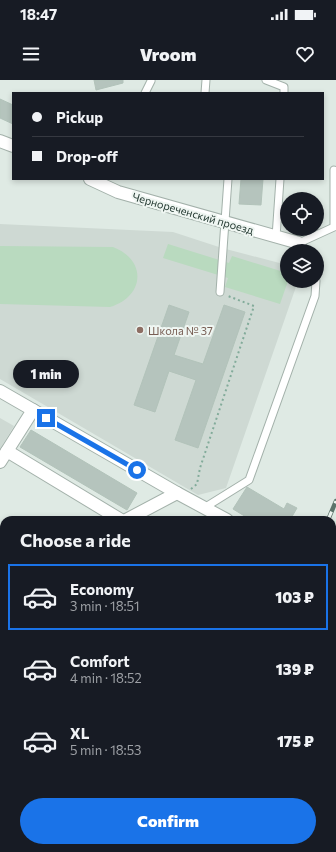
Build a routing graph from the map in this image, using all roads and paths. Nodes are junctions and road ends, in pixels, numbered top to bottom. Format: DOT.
graph roads {
  1 [pos="206,80"];
  2 [pos="266,80"];
  3 [pos="151,81"];
  4 [pos="146,92"];
  5 [pos="205,92"];
  6 [pos="284,92"];
  7 [pos="0,141"];
  8 [pos="12,146"];
  9 [pos="334,170"];
  10 [pos="228,180"];
  11 [pos="280,180"];
  12 [pos="97,181"];
  13 [pos="224,222"];
  14 [pos="276,237"];
  15 [pos="295,244"];
  16 [pos="308,244"];
  17 [pos="316,288"];
  18 [pos="220,292"];
  19 [pos="0,391"];
  20 [pos="32,410"];
  21 [pos="7,451"];
  22 [pos="0,462"];
  23 [pos="177,493"];
  24 [pos="204,508"];
  25 [pos="114,516"];
  26 [pos="134,516"];
  27 [pos="219,516"];
  1 -- 5 [label="lane"];
  2 -- 6 [label="lane"];
  3 -- 4 [label="lane"];
  7 -- 8 [label="street"];
  9 -- 16 [label="lane"];
  10 -- 13 [label="lane"];
  11 -- 14 [label="lane"];
  12 -- 13 [label="street, Чернореченский проезд"];
  13 -- 14 [label="street, Чернореченский проезд"];
  13 -- 18 [label="lane"];
  14 -- 15 [label="street, Чернореченский проезд"];
  17 -- 24 [label="lane"];
  18 -- 23 [label="path"];
  19 -- 20 [label="street"];
  20 -- 21 [label="street"];
  20 -- 23 [label="street"];
  21 -- 22 [label="street"];
  21 -- 25 [label="street"];
  23 -- 24 [label="street"];
  23 -- 26 [label="street"];
  24 -- 27 [label="street"];
}
